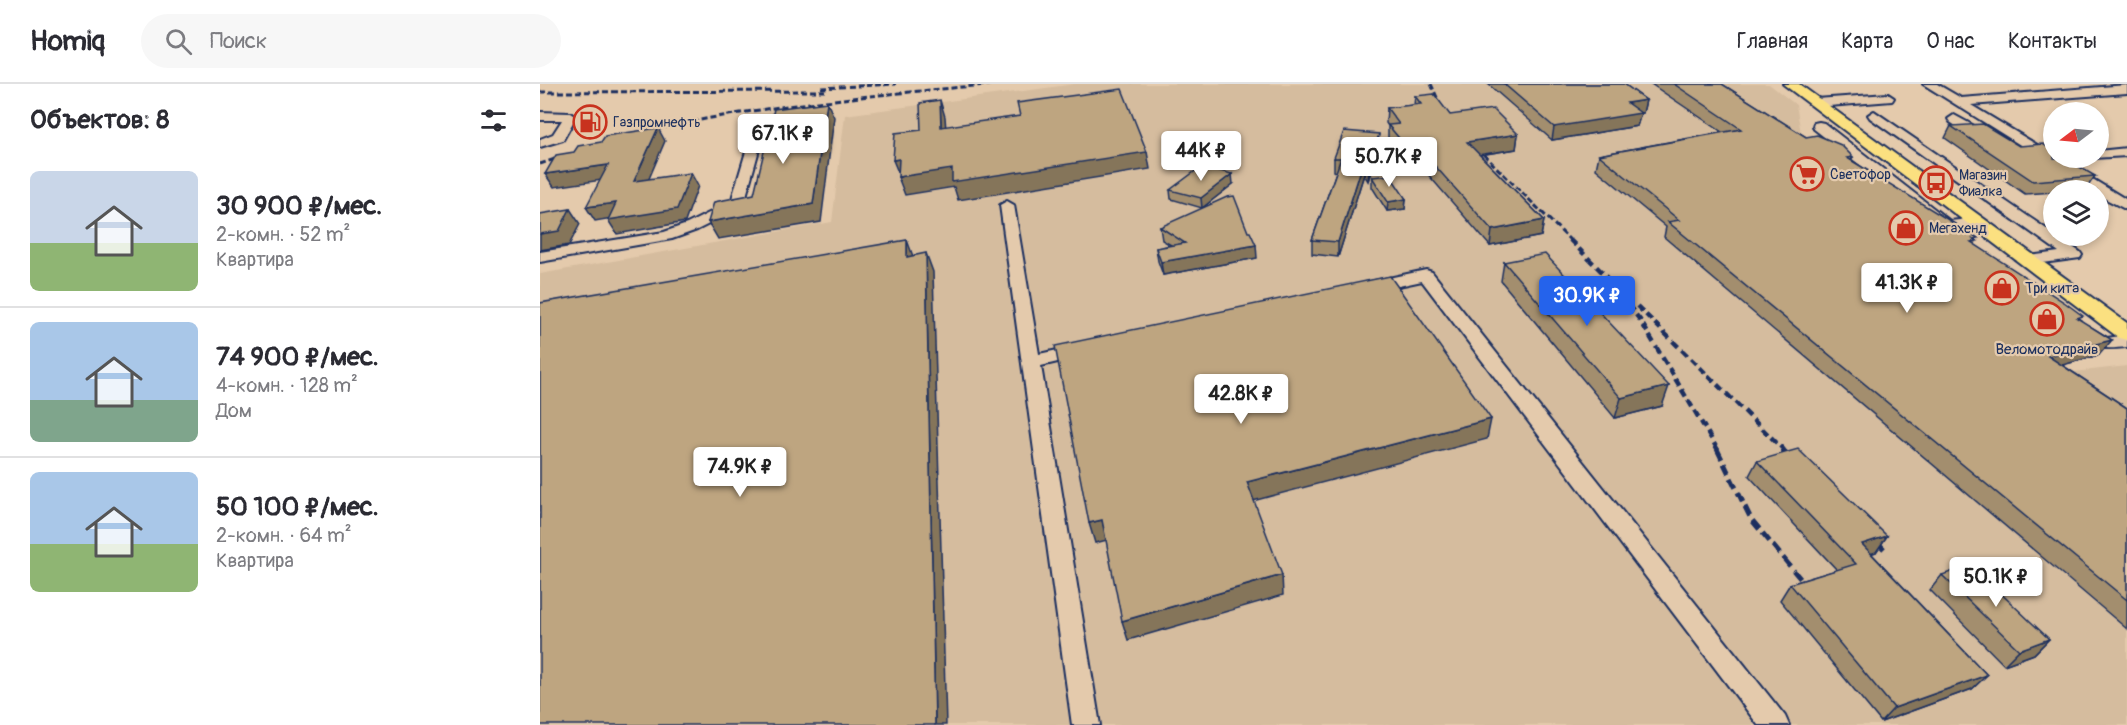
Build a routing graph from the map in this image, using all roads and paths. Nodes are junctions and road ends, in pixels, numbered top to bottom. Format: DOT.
graph roads {
  1 [pos="1790,84"];
  2 [pos="1929,84"];
  3 [pos="1872,88"];
  4 [pos="2127,89"];
  5 [pos="1888,98"];
  6 [pos="1959,102"];
  7 [pos="1816,103"];
  8 [pos="1900,106"];
  9 [pos="1875,115"];
  10 [pos="540,116"];
  11 [pos="761,122"];
  12 [pos="1993,124"];
  13 [pos="1964,125"];
  14 [pos="1819,126"];
  15 [pos="540,143"];
  16 [pos="1871,144"];
  17 [pos="1845,146"];
  18 [pos="2127,152"];
  19 [pos="2109,153"];
  20 [pos="2043,155"];
  21 [pos="2065,168"];
  22 [pos="1007,205"];
  23 [pos="2127,206"];
  24 [pos="1978,223"];
  25 [pos="540,257"];
  26 [pos="2027,265"];
  27 [pos="1357,290"];
  28 [pos="2076,324"];
  29 [pos="2127,333"];
  30 [pos="2127,341"];
  31 [pos="1101,347"];
  32 [pos="1031,363"];
  33 [pos="1086,725"];
  34 [pos="1775,725"];
  1 -- 7 [label="main road"];
  2 -- 6 [label="street"];
  3 -- 5 [label="street"];
  4 -- 6 [label="street"];
  5 -- 7 [label="street"];
  5 -- 8 [label="street"];
  6 -- 12 [label="street"];
  7 -- 16 [label="main road"];
  9 -- 26 [label="street"];
  10 -- 15 [label="street"];
  11 -- 25 [label="street"];
  12 -- 13 [label="street"];
  12 -- 20 [label="street"];
  14 -- 17 [label="street"];
  16 -- 17 [label="street"];
  16 -- 24 [label="main road"];
  17 -- 24 [label="street"];
  18 -- 19 [label="street"];
  21 -- 23 [label="street"];
  22 -- 32 [label="street"];
  24 -- 26 [label="main road"];
  26 -- 29 [label="main road"];
  27 -- 34 [label="street"];
  28 -- 30 [label="street"];
  31 -- 32 [label="street"];
  32 -- 33 [label="street"];
}
